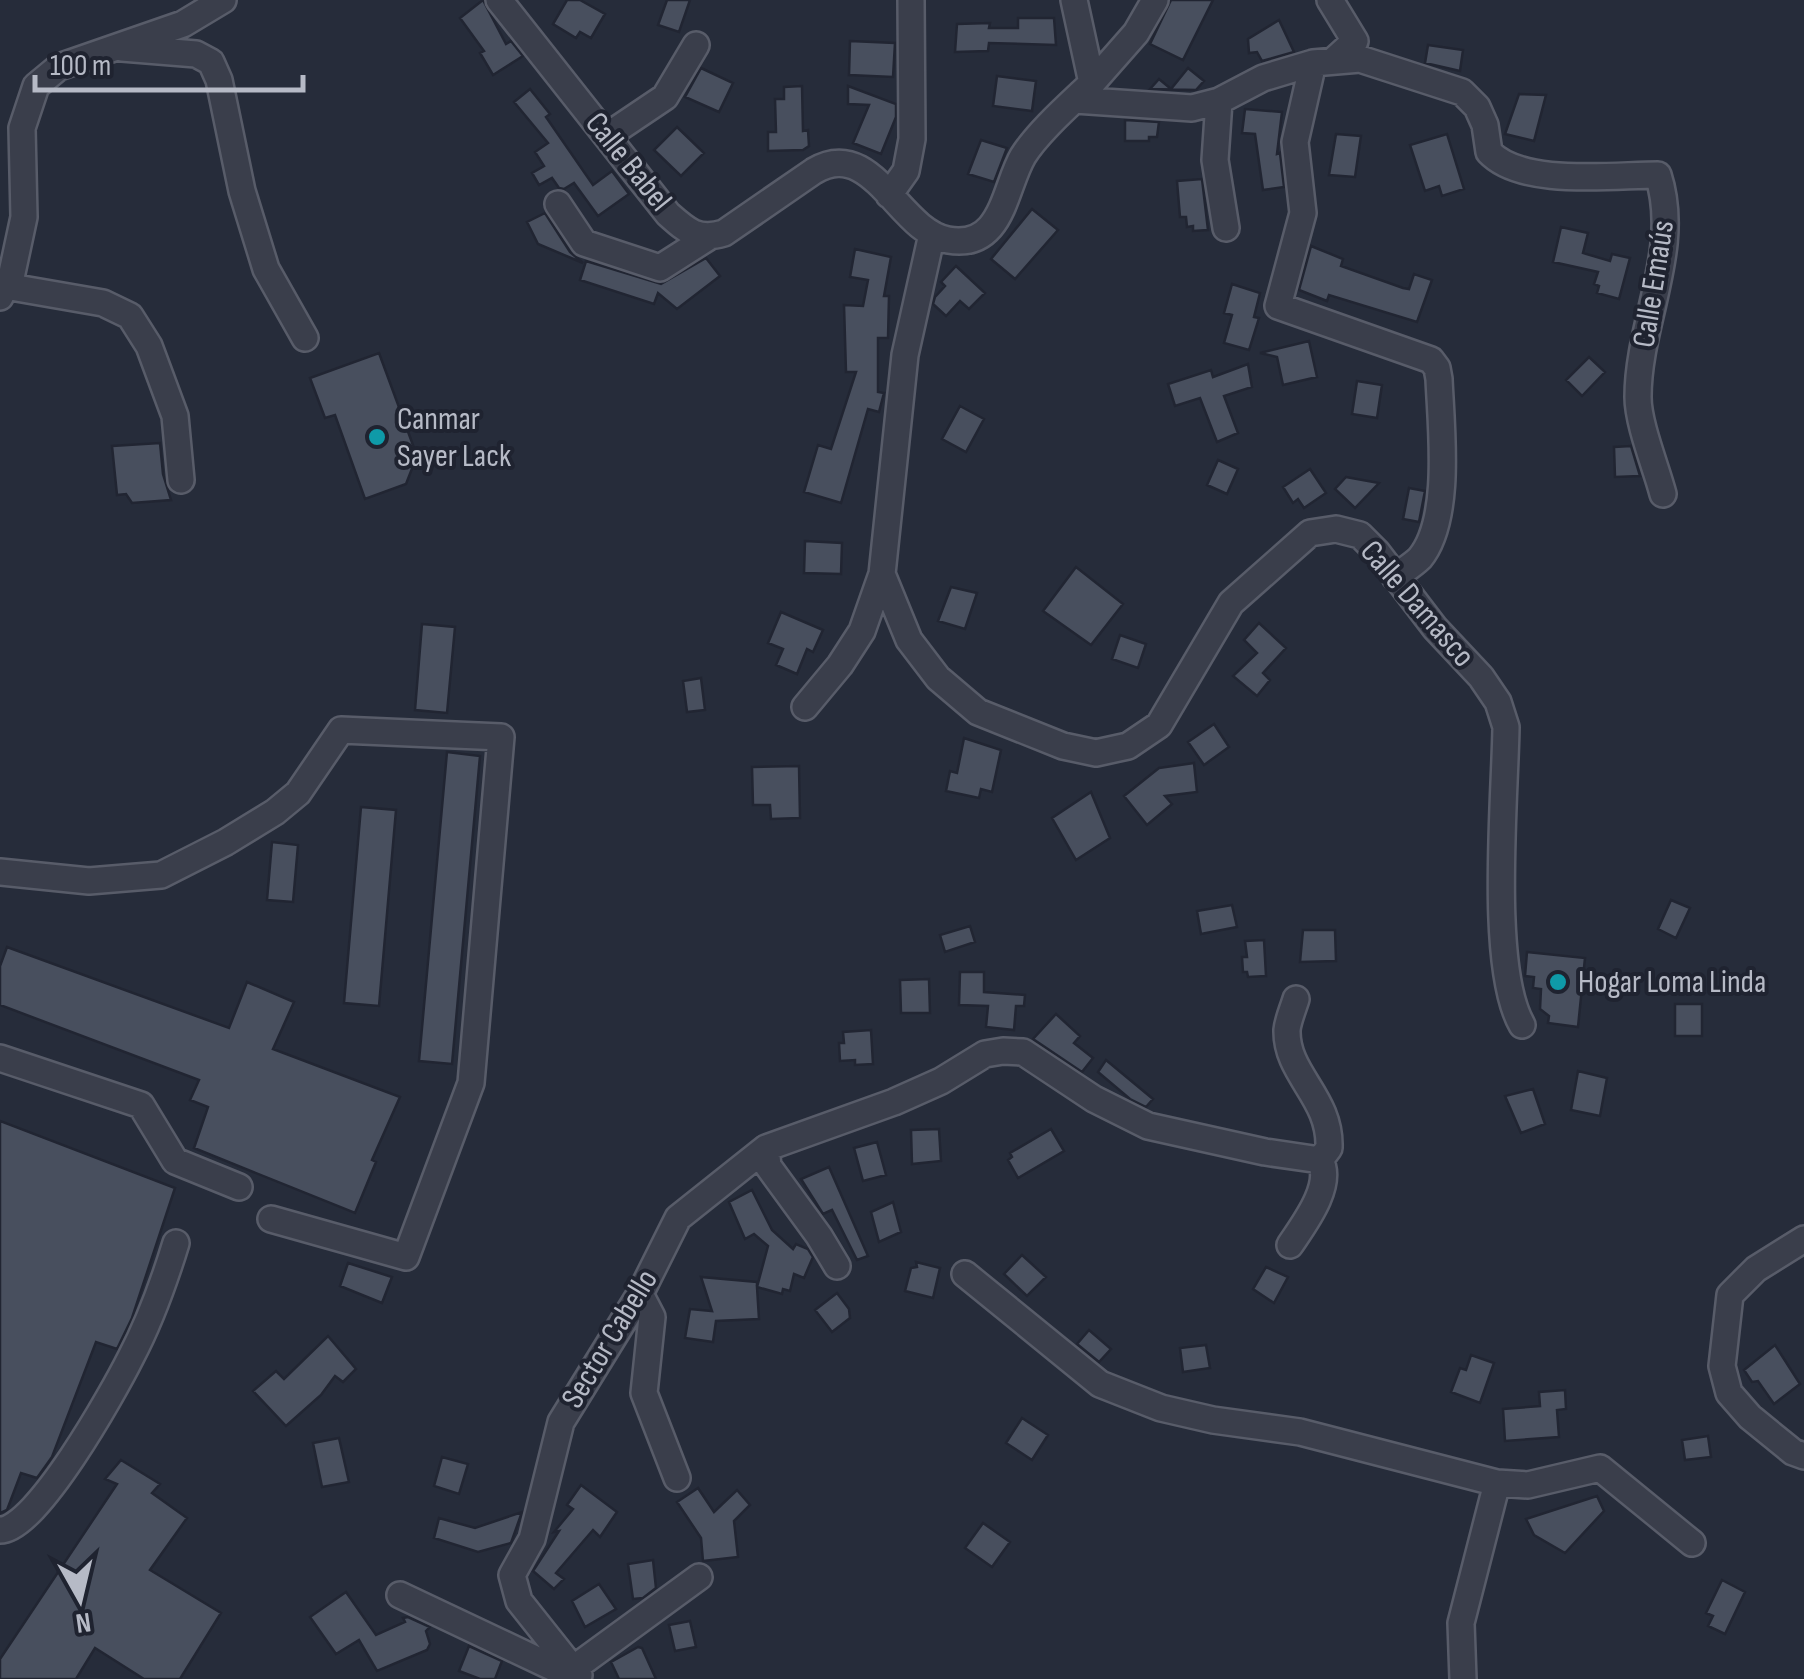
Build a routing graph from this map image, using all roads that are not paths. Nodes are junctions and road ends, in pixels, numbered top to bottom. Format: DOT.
graph roads {
  1 [pos="223,0"];
  2 [pos="499,0"];
  3 [pos="911,0"];
  4 [pos="1074,0"];
  5 [pos="1155,0"];
  6 [pos="1330,0"];
  7 [pos="696,45"];
  8 [pos="110,47"];
  9 [pos="1323,62"];
  10 [pos="1084,91"];
  11 [pos="1218,100"];
  12 [pos="606,136"];
  13 [pos="889,195"];
  14 [pos="558,204"];
  15 [pos="1226,228"];
  16 [pos="932,234"];
  17 [pos="708,238"];
  18 [pos="3,291"];
  19 [pos="304,338"];
  20 [pos="181,480"];
  21 [pos="1663,494"];
  22 [pos="882,574"];
  23 [pos="1395,577"];
  24 [pos="805,708"];
  25 [pos="0,872"];
  26 [pos="1296,999"];
  27 [pos="1522,1025"];
  28 [pos="0,1058"];
  29 [pos="766,1148"];
  30 [pos="1320,1160"];
  31 [pos="239,1187"];
  32 [pos="271,1219"];
  33 [pos="1804,1239"];
  34 [pos="176,1242"];
  35 [pos="1290,1245"];
  36 [pos="836,1266"];
  37 [pos="965,1274"];
  38 [pos="640,1294"];
  39 [pos="1804,1456"];
  40 [pos="677,1478"];
  41 [pos="1497,1483"];
  42 [pos="0,1530"];
  43 [pos="1692,1543"];
  44 [pos="699,1578"];
  45 [pos="400,1595"];
  46 [pos="578,1674"];
  47 [pos="1463,1679"];
  1 -- 8 [label="street"];
  2 -- 12 [label="street, Calle Babel"];
  3 -- 13 [label="street"];
  4 -- 10 [label="street"];
  5 -- 10 [label="street"];
  6 -- 9 [label="street"];
  7 -- 12 [label="street"];
  8 -- 18 [label="street"];
  8 -- 19 [label="street"];
  9 -- 11 [label="street, Calle Emaús"];
  9 -- 21 [label="street, Calle Emaús"];
  9 -- 23 [label="street"];
  10 -- 11 [label="street, Calle Emaús"];
  10 -- 16 [label="street"];
  11 -- 15 [label="street"];
  12 -- 17 [label="street, Calle Babel"];
  13 -- 16 [label="street"];
  13 -- 17 [label="street"];
  14 -- 17 [label="street"];
  16 -- 22 [label="street, Calle Damasco"];
  18 -- 20 [label="street"];
  22 -- 23 [label="street, Calle Damasco"];
  22 -- 24 [label="street, Calle Damasco"];
  23 -- 27 [label="street, Calle Damasco"];
  25 -- 32 [label="street"];
  26 -- 30 [label="street"];
  28 -- 31 [label="street"];
  29 -- 30 [label="street, Sector Cabello"];
  29 -- 36 [label="street"];
  29 -- 38 [label="street, Sector Cabello"];
  30 -- 35 [label="street"];
  33 -- 39 [label="street"];
  34 -- 42 [label="street"];
  37 -- 41 [label="street"];
  38 -- 40 [label="street"];
  38 -- 46 [label="street, Sector Cabello"];
  41 -- 43 [label="street"];
  41 -- 47 [label="street"];
  44 -- 46 [label="street"];
  45 -- 46 [label="street"];
}
